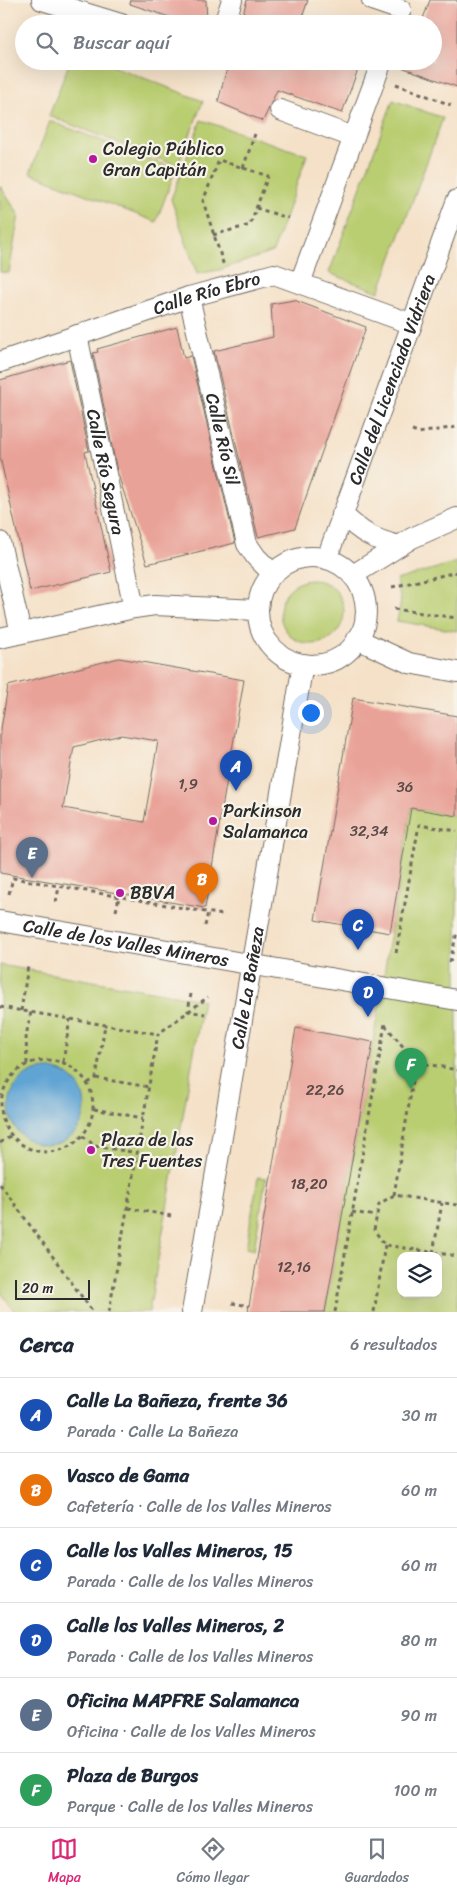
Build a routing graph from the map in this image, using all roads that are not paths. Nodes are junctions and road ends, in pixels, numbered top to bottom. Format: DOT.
graph roads {
  1 [pos="42,0"];
  2 [pos="232,0"];
  3 [pos="372,0"];
  4 [pos="400,11"];
  5 [pos="91,15"];
  6 [pos="227,15"];
  7 [pos="379,70"];
  8 [pos="280,110"];
  9 [pos="353,137"];
  10 [pos="457,200"];
  11 [pos="300,283"];
  12 [pos="189,297"];
  13 [pos="412,324"];
  14 [pos="78,335"];
  15 [pos="0,362"];
  16 [pos="342,514"];
  17 [pos="457,518"];
  18 [pos="0,542"];
  19 [pos="399,546"];
  20 [pos="327,558"];
  21 [pos="272,573"];
  22 [pos="353,575"];
  23 [pos="134,608"];
  24 [pos="257,610"];
  25 [pos="21,633"];
  26 [pos="0,638"];
  27 [pos="358,639"];
  28 [pos="303,664"];
  29 [pos="457,672"];
  30 [pos="0,921"];
  31 [pos="252,965"];
  32 [pos="457,1000"];
  33 [pos="192,1312"];
  1 -- 5 [label="street"];
  2 -- 6 [label="street"];
  3 -- 4 [label="street"];
  7 -- 9 [label="street"];
  8 -- 9 [label="street"];
  9 -- 11 [label="street"];
  10 -- 13 [label="street, Calle del Licenciado Vidriera"];
  11 -- 12 [label="street, Calle Río Ebro"];
  11 -- 13 [label="street, Calle Río Ebro"];
  12 -- 14 [label="street, Calle Río Ebro"];
  12 -- 21 [label="street, Calle Río Sil"];
  13 -- 16 [label="street, Calle del Licenciado Vidriera"];
  14 -- 15 [label="street, Calle Río Ebro"];
  14 -- 23 [label="street, Calle Río Segura"];
  16 -- 19 [label="street"];
  16 -- 20 [label="street, Calle del Licenciado Vidriera"];
  17 -- 19 [label="street"];
  18 -- 25 [label="street"];
  19 -- 22 [label="street"];
  20 -- 21 [label="street"];
  20 -- 22 [label="street"];
  21 -- 24 [label="street"];
  22 -- 27 [label="street"];
  23 -- 24 [label="street"];
  23 -- 25 [label="street"];
  24 -- 28 [label="street"];
  25 -- 26 [label="street"];
  27 -- 28 [label="street"];
  27 -- 29 [label="street"];
  28 -- 31 [label="street, Calle La Bañeza"];
  30 -- 31 [label="street, Calle de los Valles Mineros"];
  31 -- 32 [label="street, Calle de los Valles Mineros"];
  31 -- 33 [label="street, Calle La Bañeza"];
}
